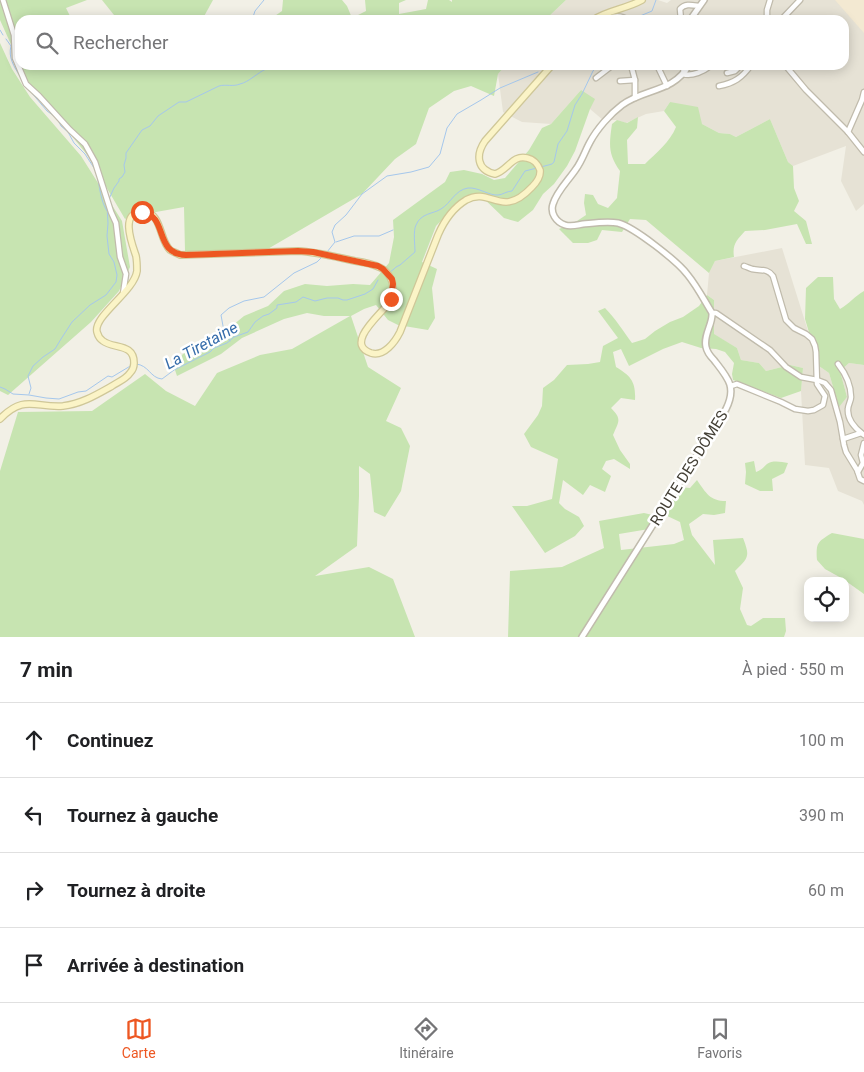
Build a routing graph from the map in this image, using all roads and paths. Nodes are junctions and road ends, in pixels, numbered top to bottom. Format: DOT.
graph roads {
  1 [pos="3,0"];
  2 [pos="642,0"];
  3 [pos="704,0"];
  4 [pos="770,0"];
  5 [pos="800,0"];
  6 [pos="699,6"];
  7 [pos="602,15"];
  8 [pos="680,15"];
  9 [pos="694,15"];
  10 [pos="767,15"];
  11 [pos="786,15"];
  12 [pos="15,58"];
  13 [pos="20,70"];
  14 [pos="548,70"];
  15 [pos="606,70"];
  16 [pos="633,70"];
  17 [pos="659,70"];
  18 [pos="683,70"];
  19 [pos="686,70"];
  20 [pos="704,70"];
  21 [pos="736,70"];
  22 [pos="748,70"];
  23 [pos="789,70"];
  24 [pos="684,73"];
  25 [pos="727,73"];
  26 [pos="596,78"];
  27 [pos="635,80"];
  28 [pos="620,81"];
  29 [pos="667,86"];
  30 [pos="719,86"];
  31 [pos="864,92"];
  32 [pos="635,98"];
  33 [pos="848,132"];
  34 [pos="864,152"];
  35 [pos="744,266"];
  36 [pos="123,294"];
  37 [pos="712,313"];
  38 [pos="838,364"];
  39 [pos="817,380"];
  40 [pos="730,386"];
  41 [pos="0,419"];
  42 [pos="863,434"];
  43 [pos="843,439"];
  44 [pos="864,443"];
  45 [pos="858,473"];
  46 [pos="864,473"];
  47 [pos="862,480"];
  48 [pos="582,637"];
  1 -- 12 [label="street"];
  2 -- 7 [label="main road"];
  3 -- 6 [label="street"];
  4 -- 10 [label="street"];
  5 -- 11 [label="street"];
  6 -- 8 [label="street"];
  6 -- 9 [label="street"];
  13 -- 36 [label="street"];
  14 -- 36 [label="main road"];
  15 -- 26 [label="street"];
  16 -- 27 [label="street"];
  17 -- 29 [label="street"];
  18 -- 24 [label="street"];
  19 -- 24 [label="street"];
  20 -- 24 [label="street"];
  21 -- 25 [label="street"];
  22 -- 30 [label="street"];
  23 -- 33 [label="street"];
  24 -- 29 [label="street"];
  27 -- 28 [label="street"];
  27 -- 32 [label="street"];
  29 -- 32 [label="street"];
  31 -- 33 [label="street"];
  32 -- 37 [label="street"];
  33 -- 34 [label="street"];
  35 -- 39 [label="street"];
  36 -- 41 [label="main road"];
  37 -- 39 [label="street"];
  37 -- 40 [label="street"];
  38 -- 42 [label="street"];
  39 -- 40 [label="street"];
  39 -- 43 [label="street"];
  40 -- 48 [label="street, ROUTE DES DÔMES"];
  42 -- 43 [label="street"];
  43 -- 45 [label="street"];
  44 -- 45 [label="street"];
  45 -- 47 [label="street"];
  46 -- 47 [label="street"];
}
